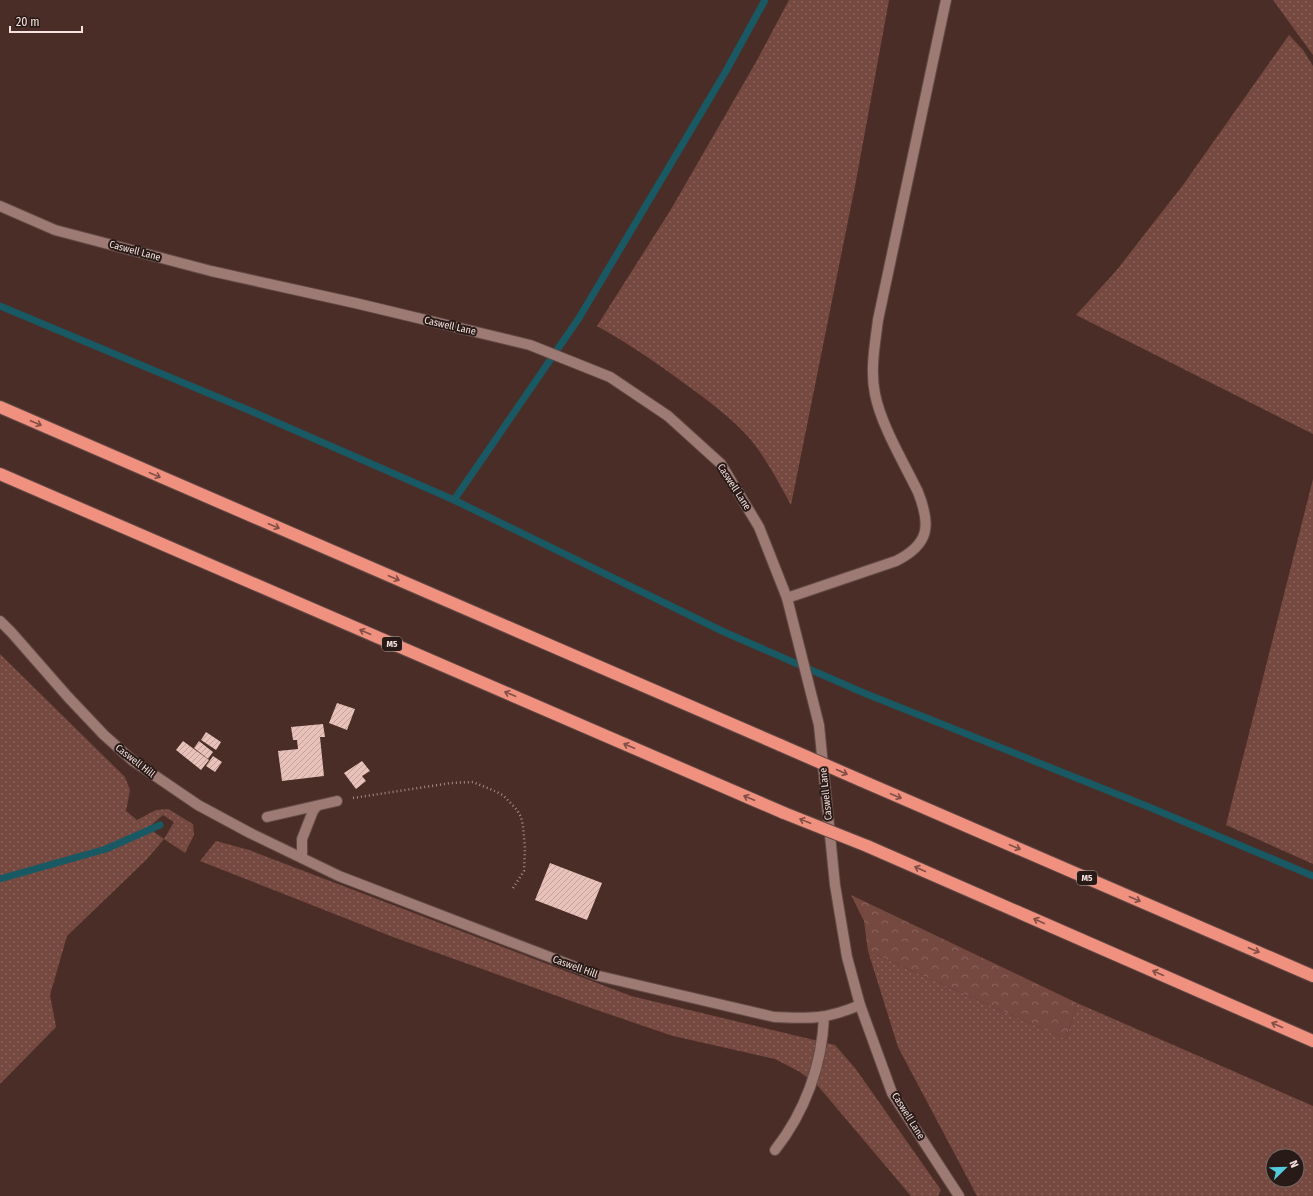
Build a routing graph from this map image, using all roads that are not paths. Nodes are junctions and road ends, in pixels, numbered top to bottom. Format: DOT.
graph roads {
  1 [pos="946,0"];
  2 [pos="0,206"];
  3 [pos="0,408"];
  4 [pos="0,474"];
  5 [pos="787,598"];
  6 [pos="0,621"];
  7 [pos="337,801"];
  8 [pos="317,806"];
  9 [pos="267,817"];
  10 [pos="302,858"];
  11 [pos="1313,976"];
  12 [pos="860,1005"];
  13 [pos="824,1017"];
  14 [pos="1313,1041"];
  15 [pos="775,1150"];
  16 [pos="959,1196"];
  1 -- 5 [label="street"];
  2 -- 5 [label="street, Caswell Lane"];
  3 -- 11 [label="highway, M5, one-way, bridge"];
  14 -- 4 [label="highway, M5, one-way, bridge"];
  5 -- 12 [label="street, Caswell Lane"];
  6 -- 10 [label="street, Caswell Hill"];
  7 -- 8 [label="street"];
  8 -- 9 [label="street"];
  8 -- 10 [label="street"];
  10 -- 13 [label="street, Caswell Hill"];
  12 -- 13 [label="street, Caswell Hill"];
  12 -- 16 [label="street, Caswell Lane"];
  13 -- 15 [label="street"];
}
